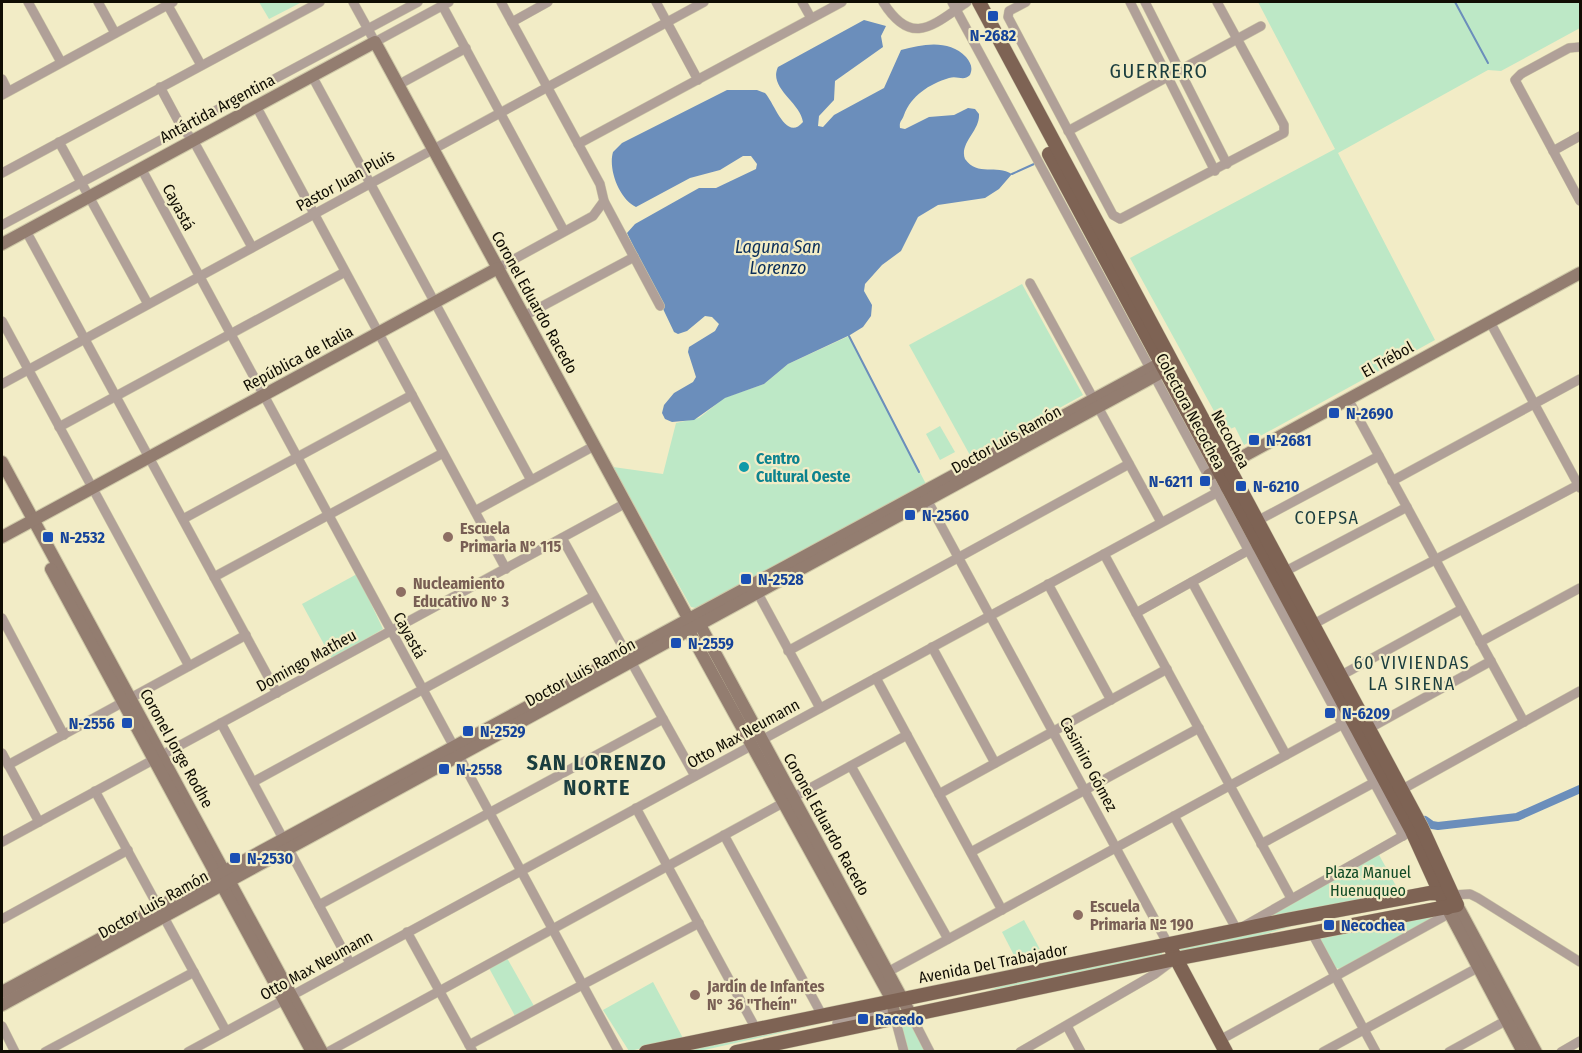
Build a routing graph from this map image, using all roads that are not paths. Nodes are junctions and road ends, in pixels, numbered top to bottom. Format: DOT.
graph roads {
  1 [pos="28,2"];
  2 [pos="98,2"];
  3 [pos="169,2"];
  4 [pos="320,2"];
  5 [pos="353,2"];
  6 [pos="417,2"];
  7 [pos="501,2"];
  8 [pos="548,2"];
  9 [pos="656,2"];
  10 [pos="704,2"];
  11 [pos="802,2"];
  12 [pos="842,2"];
  13 [pos="883,2"];
  14 [pos="968,2"];
  15 [pos="979,2"];
  16 [pos="1026,2"];
  17 [pos="1130,2"];
  18 [pos="1145,2"];
  19 [pos="1217,2"];
  20 [pos="446,3"];
  21 [pos="954,5"];
  22 [pos="811,18"];
  23 [pos="512,22"];
  24 [pos="667,22"];
  25 [pos="1261,26"];
  26 [pos="368,28"];
  27 [pos="115,33"];
  28 [pos="1237,39"];
  29 [pos="375,42"];
  30 [pos="1581,47"];
  31 [pos="466,48"];
  32 [pos="61,62"];
  33 [pos="201,65"];
  34 [pos="1180,70"];
  35 [pos="312,76"];
  36 [pos="1168,77"];
  37 [pos="2,79"];
  38 [pos="698,80"];
  39 [pos="398,85"];
  40 [pos="160,87"];
  41 [pos="547,87"];
  42 [pos="5,93"];
  43 [pos="256,106"];
  44 [pos="500,112"];
  45 [pos="182,128"];
  46 [pos="1068,131"];
  47 [pos="1581,136"];
  48 [pos="193,140"];
  49 [pos="59,142"];
  50 [pos="578,144"];
  51 [pos="433,149"];
  52 [pos="1553,151"];
  53 [pos="1227,165"];
  54 [pos="141,168"];
  55 [pos="1215,171"];
  56 [pos="2,173"];
  57 [pos="82,182"];
  58 [pos="370,183"];
  59 [pos="90,196"];
  60 [pos="603,201"];
  61 [pos="1581,201"];
  62 [pos="314,214"];
  63 [pos="2,225"];
  64 [pos="26,231"];
  65 [pos="564,231"];
  66 [pos="2,244"];
  67 [pos="252,247"];
  68 [pos="634,257"];
  69 [pos="498,268"];
  70 [pos="345,272"];
  71 [pos="1581,273"];
  72 [pos="199,276"];
  73 [pos="1030,283"];
  74 [pos="435,302"];
  75 [pos="148,304"];
  76 [pos="660,306"];
  77 [pos="524,316"];
  78 [pos="2,321"];
  79 [pos="1490,322"];
  80 [pos="378,333"];
  81 [pos="230,334"];
  82 [pos="85,339"];
  83 [pos="1162,367"];
  84 [pos="28,370"];
  85 [pos="1581,379"];
  86 [pos="2,384"];
  87 [pos="263,395"];
  88 [pos="412,395"];
  89 [pos="116,396"];
  90 [pos="1348,399"];
  91 [pos="1096,403"];
  92 [pos="1534,404"];
  93 [pos="59,427"];
  94 [pos="594,446"];
  95 [pos="443,453"];
  96 [pos="1378,456"];
  97 [pos="149,457"];
  98 [pos="297,458"];
  99 [pos="2,462"];
  100 [pos="1129,464"];
  101 [pos="1218,470"];
  102 [pos="2,479"];
  103 [pos="531,480"];
  104 [pos="1392,481"];
  105 [pos="1580,485"];
  106 [pos="92,488"];
  107 [pos="1218,492"];
  108 [pos="925,496"];
  109 [pos="626,503"];
  110 [pos="1407,507"];
  111 [pos="475,511"];
  112 [pos="328,515"];
  113 [pos="183,519"];
  114 [pos="1257,521"];
  115 [pos="30,522"];
  116 [pos="1161,522"];
  117 [pos="2,537"];
  118 [pos="562,538"];
  119 [pos="1249,550"];
  120 [pos="1104,554"];
  121 [pos="958,557"];
  122 [pos="1435,559"];
  123 [pos="506,568"];
  124 [pos="1284,572"];
  125 [pos="214,577"];
  126 [pos="1192,582"];
  127 [pos="1048,584"];
  128 [pos="1581,588"];
  129 [pos="755,589"];
  130 [pos="594,596"];
  131 [pos="1462,609"];
  132 [pos="1136,613"];
  133 [pos="990,615"];
  134 [pos="2,618"];
  135 [pos="688,618"];
  136 [pos="1312,625"];
  137 [pos="694,628"];
  138 [pos="391,631"];
  139 [pos="246,635"];
  140 [pos="1480,642"];
  141 [pos="932,647"];
  142 [pos="788,651"];
  143 [pos="629,658"];
  144 [pos="1491,661"];
  145 [pos="189,666"];
  146 [pos="1167,669"];
  147 [pos="1340,676"];
  148 [pos="876,678"];
  149 [pos="423,689"];
  150 [pos="1581,691"];
  151 [pos="277,693"];
  152 [pos="127,700"];
  153 [pos="1111,700"];
  154 [pos="819,708"];
  155 [pos="663,719"];
  156 [pos="1524,722"];
  157 [pos="221,723"];
  158 [pos="1343,724"];
  159 [pos="1198,728"];
  160 [pos="1368,729"];
  161 [pos="1053,732"];
  162 [pos="64,735"];
  163 [pos="907,735"];
  164 [pos="757,742"];
  165 [pos="457,751"];
  166 [pos="2,753"];
  167 [pos="1286,755"];
  168 [pos="158,757"];
  169 [pos="995,763"];
  170 [pos="8,765"];
  171 [pos="851,766"];
  172 [pos="695,776"];
  173 [pos="253,782"];
  174 [pos="1375,782"];
  175 [pos="1230,786"];
  176 [pos="1084,790"];
  177 [pos="1401,790"];
  178 [pos="95,791"];
  179 [pos="939,794"];
  180 [pos="788,800"];
  181 [pos="636,808"];
  182 [pos="490,812"];
  183 [pos="1174,816"];
  184 [pos="39,822"];
  185 [pos="1408,833"];
  186 [pos="724,835"];
  187 [pos="2,842"];
  188 [pos="286,844"];
  189 [pos="1261,844"];
  190 [pos="1116,848"];
  191 [pos="128,850"];
  192 [pos="971,852"];
  193 [pos="668,866"];
  194 [pos="521,870"];
  195 [pos="224,878"];
  196 [pos="1291,898"];
  197 [pos="1450,903"];
  198 [pos="319,905"];
  199 [pos="1002,910"];
  200 [pos="161,912"];
  201 [pos="1348,912"];
  202 [pos="2,918"];
  203 [pos="699,922"];
  204 [pos="553,928"];
  205 [pos="1237,930"];
  206 [pos="1296,930"];
  207 [pos="407,932"];
  208 [pos="1312,933"];
  209 [pos="948,939"];
  210 [pos="1168,944"];
  211 [pos="1175,959"];
  212 [pos="1581,962"];
  213 [pos="350,963"];
  214 [pos="1479,967"];
  215 [pos="194,972"];
  216 [pos="884,974"];
  217 [pos="1335,976"];
  218 [pos="584,984"];
  219 [pos="439,991"];
  220 [pos="2,992"];
  221 [pos="288,997"];
  222 [pos="904,999"];
  223 [pos="2,1005"];
  224 [pos="822,1015"];
  225 [pos="911,1015"];
  226 [pos="890,1016"];
  227 [pos="1507,1020"];
  228 [pos="2,1026"];
  229 [pos="1067,1026"];
  230 [pos="756,1029"];
  231 [pos="1364,1029"];
  232 [pos="226,1030"];
  233 [pos="1581,1041"];
  234 [pos="1223,1046"];
  235 [pos="471,1048"];
  236 [pos="1022,1051"];
  237 [pos="15,1052"];
  238 [pos="45,1052"];
  239 [pos="188,1052"];
  240 [pos="312,1052"];
  241 [pos="322,1052"];
  242 [pos="328,1052"];
  243 [pos="620,1052"];
  244 [pos="646,1052"];
  245 [pos="736,1052"];
  246 [pos="904,1052"];
  247 [pos="930,1052"];
  248 [pos="1081,1052"];
  249 [pos="1323,1052"];
  250 [pos="1376,1052"];
  251 [pos="1449,1052"];
  252 [pos="1523,1052"];
  253 [pos="1536,1052"];
  254 [pos="1562,1052"];
  1 -- 32 [label="street"];
  2 -- 27 [label="street"];
  3 -- 27 [label="street"];
  3 -- 33 [label="street"];
  4 -- 33 [label="street"];
  5 -- 26 [label="street, Coronel Eduardo Racedo"];
  6 -- 26 [label="street"];
  7 -- 23 [label="street"];
  8 -- 23 [label="street"];
  9 -- 24 [label="street"];
  10 -- 24 [label="street, Pastor Juan Pluis"];
  11 -- 22 [label="street"];
  12 -- 22 [label="street"];
  13 -- 21 [label="street"];
  14 -- 21 [label="street"];
  14 -- 83 [label="main road, Necochea"];
  15 -- 83 [label="main road, Necochea"];
  16 -- 46 [label="street"];
  17 -- 36 [label="street"];
  18 -- 34 [label="street"];
  19 -- 28 [label="street"];
  20 -- 29 [label="street, Antártida Argentina"];
  20 -- 31 [label="street"];
  21 -- 83 [label="street, Colectora Necochea"];
  22 -- 38 [label="street"];
  23 -- 41 [label="street"];
  24 -- 38 [label="street"];
  24 -- 41 [label="street, Pastor Juan Pluis"];
  25 -- 28 [label="street"];
  26 -- 29 [label="street, Coronel Eduardo Racedo"];
  26 -- 45 [label="street"];
  27 -- 32 [label="street"];
  28 -- 34 [label="street"];
  28 -- 53 [label="street"];
  29 -- 35 [label="main road, Antártida Argentina"];
  29 -- 39 [label="main road, Coronel Eduardo Racedo"];
  30 -- 52 [label="street"];
  31 -- 39 [label="street"];
  31 -- 44 [label="street"];
  32 -- 42 [label="street"];
  33 -- 40 [label="street"];
  34 -- 36 [label="street"];
  34 -- 53 [label="street"];
  35 -- 43 [label="main road, Antártida Argentina"];
  35 -- 58 [label="street"];
  36 -- 46 [label="street"];
  36 -- 55 [label="street"];
  37 -- 42 [label="street"];
  38 -- 50 [label="street"];
  39 -- 51 [label="main road, Coronel Eduardo Racedo"];
  40 -- 45 [label="street"];
  40 -- 49 [label="street"];
  41 -- 44 [label="street, Pastor Juan Pluis"];
  41 -- 50 [label="street"];
  43 -- 48 [label="main road, Antártida Argentina"];
  43 -- 62 [label="street"];
  44 -- 51 [label="street, Pastor Juan Pluis"];
  44 -- 65 [label="street"];
  45 -- 48 [label="street"];
  45 -- 57 [label="street"];
  46 -- 55 [label="street"];
  47 -- 52 [label="street"];
  48 -- 54 [label="main road, Antártida Argentina"];
  48 -- 67 [label="street"];
  49 -- 56 [label="street"];
  49 -- 57 [label="street"];
  50 -- 60 [label="street"];
  51 -- 58 [label="street, Pastor Juan Pluis"];
  51 -- 69 [label="main road, Coronel Eduardo Racedo"];
  52 -- 61 [label="street"];
  53 -- 55 [label="street"];
  54 -- 59 [label="main road, Antártida Argentina"];
  54 -- 72 [label="street, Cayastá"];
  57 -- 59 [label="street"];
  57 -- 63 [label="street"];
  58 -- 62 [label="street, Pastor Juan Pluis"];
  58 -- 74 [label="street"];
  59 -- 64 [label="main road, Antártida Argentina"];
  59 -- 75 [label="street"];
  60 -- 65 [label="street, República de Italia"];
  60 -- 68 [label="street"];
  62 -- 67 [label="street, Pastor Juan Pluis"];
  62 -- 70 [label="street"];
  64 -- 66 [label="main road, Antártida Argentina"];
  64 -- 82 [label="street"];
  65 -- 69 [label="street, República de Italia"];
  67 -- 72 [label="street, Pastor Juan Pluis"];
  68 -- 76 [label="street"];
  68 -- 77 [label="street"];
  69 -- 74 [label="main road, República de Italia"];
  69 -- 77 [label="main road, Coronel Eduardo Racedo"];
  70 -- 80 [label="street"];
  70 -- 81 [label="street"];
  71 -- 79 [label="main road, El Trébol"];
  72 -- 75 [label="street, Pastor Juan Pluis"];
  72 -- 81 [label="street, Cayastá"];
  73 -- 91 [label="street"];
  74 -- 80 [label="main road, República de Italia"];
  74 -- 103 [label="street"];
  75 -- 82 [label="street, Pastor Juan Pluis"];
  77 -- 94 [label="main road, Coronel Eduardo Racedo"];
  78 -- 84 [label="street"];
  79 -- 90 [label="main road, El Trébol"];
  79 -- 92 [label="street"];
  80 -- 87 [label="main road, República de Italia"];
  80 -- 88 [label="street"];
  81 -- 87 [label="street, Cayastá"];
  81 -- 89 [label="street"];
  82 -- 84 [label="street, Pastor Juan Pluis"];
  82 -- 89 [label="street"];
  83 -- 91 [label="main road, Doctor Luis Ramón"];
  83 -- 101 [label="main road, Necochea"];
  83 -- 101 [label="street, Colectora Necochea"];
  84 -- 86 [label="street, Pastor Juan Pluis"];
  84 -- 93 [label="street"];
  85 -- 92 [label="street"];
  87 -- 97 [label="main road, República de Italia"];
  87 -- 98 [label="street, Cayastá"];
  88 -- 95 [label="street"];
  88 -- 98 [label="street"];
  89 -- 93 [label="street"];
  89 -- 97 [label="street"];
  90 -- 96 [label="street"];
  90 -- 101 [label="main road, El Trébol"];
  91 -- 100 [label="street"];
  91 -- 108 [label="main road, Doctor Luis Ramón"];
  92 -- 104 [label="street"];
  92 -- 105 [label="street"];
  93 -- 106 [label="street"];
  94 -- 103 [label="street"];
  94 -- 109 [label="main road, Coronel Eduardo Racedo"];
  95 -- 111 [label="street"];
  95 -- 112 [label="street"];
  96 -- 104 [label="street"];
  96 -- 114 [label="street"];
  97 -- 106 [label="main road, República de Italia"];
  97 -- 113 [label="street"];
  98 -- 112 [label="street, Cayastá"];
  98 -- 113 [label="street"];
  99 -- 115 [label="main road, Coronel Jorge Rodhe"];
  100 -- 116 [label="street"];
  100 -- 121 [label="street"];
  101 -- 107 [label="street, Colectora Necochea"];
  101 -- 114 [label="main road, Necochea"];
  101 -- 185 [label="main road, Necochea"];
  102 -- 115 [label="main road, Coronel Jorge Rodhe"];
  103 -- 111 [label="street"];
  104 -- 110 [label="street"];
  105 -- 122 [label="street"];
  106 -- 115 [label="main road, República de Italia"];
  106 -- 145 [label="street"];
  107 -- 116 [label="street, Otto Max Neumann"];
  107 -- 119 [label="street, Colectora Necochea"];
  108 -- 121 [label="street, Casimiro Gómez"];
  108 -- 129 [label="main road, Doctor Luis Ramón"];
  109 -- 118 [label="street, Domingo Matheu"];
  109 -- 135 [label="main road, Coronel Eduardo Racedo"];
  110 -- 122 [label="street"];
  110 -- 124 [label="street"];
  111 -- 123 [label="street"];
  112 -- 125 [label="street"];
  112 -- 138 [label="street, Cayastá"];
  113 -- 125 [label="street"];
  114 -- 124 [label="main road, Necochea"];
  115 -- 117 [label="main road, República de Italia"];
  115 -- 152 [label="main road, Coronel Jorge Rodhe"];
  116 -- 120 [label="street, Otto Max Neumann"];
  118 -- 123 [label="street, Domingo Matheu"];
  118 -- 130 [label="street"];
  119 -- 126 [label="street"];
  119 -- 158 [label="street, Colectora Necochea"];
  120 -- 127 [label="street, Otto Max Neumann"];
  120 -- 132 [label="street"];
  121 -- 133 [label="street, Casimiro Gómez"];
  121 -- 142 [label="street"];
  122 -- 131 [label="street"];
  122 -- 136 [label="street"];
  123 -- 138 [label="street, Domingo Matheu"];
  124 -- 136 [label="main road, Necochea"];
  125 -- 139 [label="street"];
  126 -- 132 [label="street"];
  126 -- 167 [label="street"];
  127 -- 133 [label="street, Otto Max Neumann"];
  127 -- 153 [label="street"];
  128 -- 140 [label="street"];
  129 -- 135 [label="main road, Doctor Luis Ramón"];
  129 -- 137 [label="main road, Doctor Luis Ramón"];
  129 -- 142 [label="street"];
  130 -- 143 [label="street"];
  130 -- 149 [label="street"];
  131 -- 140 [label="street"];
  131 -- 147 [label="street"];
  132 -- 146 [label="street"];
  133 -- 141 [label="street, Otto Max Neumann"];
  133 -- 161 [label="street, Casimiro Gómez"];
  134 -- 162 [label="street"];
  135 -- 137 [label="main road, Coronel Eduardo Racedo"];
  135 -- 143 [label="main road, Doctor Luis Ramón"];
  136 -- 147 [label="main road, Necochea"];
  137 -- 143 [label="main road, Doctor Luis Ramón"];
  137 -- 164 [label="main road, Coronel Eduardo Racedo"];
  138 -- 149 [label="street, Cayastá"];
  138 -- 151 [label="street, Domingo Matheu"];
  139 -- 145 [label="street"];
  139 -- 151 [label="street"];
  140 -- 144 [label="street"];
  141 -- 148 [label="street, Otto Max Neumann"];
  141 -- 169 [label="street"];
  142 -- 154 [label="street"];
  143 -- 155 [label="street"];
  143 -- 165 [label="main road, Doctor Luis Ramón"];
  144 -- 156 [label="street"];
  144 -- 160 [label="street"];
  145 -- 152 [label="street"];
  146 -- 153 [label="street"];
  146 -- 159 [label="street"];
  147 -- 160 [label="main road, Necochea"];
  148 -- 154 [label="street, Otto Max Neumann"];
  148 -- 163 [label="street"];
  149 -- 165 [label="street, Cayastá"];
  149 -- 173 [label="street"];
  150 -- 156 [label="street"];
  151 -- 157 [label="street, Domingo Matheu"];
  152 -- 162 [label="street"];
  152 -- 168 [label="main road, Coronel Jorge Rodhe"];
  153 -- 161 [label="street"];
  154 -- 164 [label="street, Otto Max Neumann"];
  155 -- 172 [label="street"];
  155 -- 182 [label="street"];
  156 -- 177 [label="street"];
  157 -- 168 [label="street, Domingo Matheu"];
  157 -- 173 [label="street"];
  158 -- 167 [label="street"];
  158 -- 174 [label="street, Colectora Necochea"];
  159 -- 175 [label="street"];
  159 -- 176 [label="street"];
  160 -- 177 [label="main road, Necochea"];
  161 -- 169 [label="street"];
  161 -- 176 [label="street, Casimiro Gómez"];
  162 -- 170 [label="street"];
  163 -- 171 [label="street"];
  163 -- 179 [label="street"];
  164 -- 172 [label="street, Otto Max Neumann"];
  164 -- 180 [label="main road, Coronel Eduardo Racedo"];
  165 -- 182 [label="street, Cayastá"];
  165 -- 188 [label="main road, Doctor Luis Ramón"];
  166 -- 170 [label="street"];
  167 -- 175 [label="street"];
  168 -- 178 [label="street, Domingo Matheu"];
  168 -- 195 [label="main road, Coronel Jorge Rodhe"];
  169 -- 179 [label="street"];
  170 -- 184 [label="street"];
  171 -- 180 [label="street"];
  171 -- 209 [label="street"];
  172 -- 181 [label="street, Otto Max Neumann"];
  173 -- 188 [label="street"];
  174 -- 185 [label="street, Colectora Necochea"];
  174 -- 189 [label="street"];
  175 -- 183 [label="street"];
  175 -- 189 [label="street"];
  176 -- 190 [label="street, Casimiro Gómez"];
  176 -- 192 [label="street"];
  177 -- 197 [label="main road, Necochea"];
  178 -- 184 [label="street, Domingo Matheu"];
  178 -- 191 [label="street"];
  179 -- 192 [label="street"];
  180 -- 186 [label="street"];
  180 -- 216 [label="main road, Coronel Eduardo Racedo"];
  181 -- 193 [label="street"];
  181 -- 194 [label="street, Otto Max Neumann"];
  182 -- 194 [label="street, Cayastá"];
  182 -- 198 [label="street"];
  183 -- 190 [label="street"];
  183 -- 205 [label="street"];
  184 -- 187 [label="street, Domingo Matheu"];
  185 -- 196 [label="street"];
  185 -- 197 [label="main road, Necochea"];
  186 -- 193 [label="street"];
  186 -- 224 [label="street"];
  188 -- 195 [label="main road, Doctor Luis Ramón"];
  188 -- 198 [label="street"];
  189 -- 196 [label="street"];
  190 -- 199 [label="street"];
  190 -- 210 [label="street, Casimiro Gómez"];
  191 -- 200 [label="street"];
  191 -- 202 [label="street"];
  192 -- 199 [label="street"];
  193 -- 203 [label="street"];
  193 -- 204 [label="street"];
  194 -- 204 [label="street, Cayastá"];
  194 -- 207 [label="street, Otto Max Neumann"];
  195 -- 200 [label="main road, Doctor Luis Ramón"];
  195 -- 221 [label="main road, Coronel Jorge Rodhe"];
  196 -- 205 [label="street"];
  197 -- 205 [label="main road, Avenida Del Trabajador"];
  197 -- 208 [label="main road, Avenida Del Trabajador"];
  197 -- 212 [label="street"];
  197 -- 214 [label="main road, Necochea"];
  197 -- 217 [label="street"];
  197 -- 253 [label="main road, Necochea"];
  198 -- 213 [label="street"];
  199 -- 209 [label="street"];
  200 -- 215 [label="street"];
  200 -- 220 [label="main road, Doctor Luis Ramón"];
  200 -- 223 [label="main road, Doctor Luis Ramón"];
  201 -- 201 [label="street"];
  203 -- 218 [label="street"];
  203 -- 230 [label="street"];
  204 -- 218 [label="street, Cayastá"];
  204 -- 219 [label="street"];
  205 -- 210 [label="main road, Avenida Del Trabajador"];
  206 -- 206 [label="street"];
  207 -- 213 [label="street, Otto Max Neumann"];
  207 -- 219 [label="street"];
  208 -- 211 [label="main road, Avenida Del Trabajador"];
  208 -- 217 [label="street"];
  209 -- 216 [label="street"];
  210 -- 211 [label="main road, Casimiro Gómez"];
  210 -- 222 [label="main road, Avenida Del Trabajador"];
  211 -- 225 [label="main road, Avenida Del Trabajador"];
  211 -- 229 [label="street"];
  211 -- 234 [label="main road, Casimiro Gómez"];
  213 -- 221 [label="street, Otto Max Neumann"];
  214 -- 227 [label="main road, Necochea"];
  214 -- 231 [label="street"];
  215 -- 232 [label="street"];
  215 -- 238 [label="street"];
  216 -- 222 [label="main road, Coronel Eduardo Racedo"];
  217 -- 231 [label="street"];
  217 -- 234 [label="street"];
  218 -- 235 [label="street"];
  218 -- 243 [label="street, Cayastá"];
  219 -- 235 [label="street"];
  219 -- 242 [label="street"];
  221 -- 232 [label="street, Otto Max Neumann"];
  221 -- 240 [label="main road, Coronel Jorge Rodhe"];
  221 -- 241 [label="main road, Coronel Jorge Rodhe"];
  222 -- 224 [label="main road, Avenida Del Trabajador"];
  222 -- 225 [label="main road, Coronel Eduardo Racedo"];
  222 -- 226 [label="main road, Coronel Eduardo Racedo"];
  224 -- 230 [label="main road, Avenida Del Trabajador"];
  225 -- 226 [label="main road, Avenida Del Trabajador"];
  225 -- 247 [label="street, Coronel Eduardo Racedo"];
  226 -- 245 [label="main road, Avenida Del Trabajador"];
  226 -- 246 [label="street, Coronel Eduardo Racedo"];
  227 -- 251 [label="street"];
  227 -- 252 [label="main road, Necochea"];
  228 -- 237 [label="street"];
  229 -- 236 [label="street"];
  229 -- 248 [label="street"];
  230 -- 244 [label="main road, Avenida Del Trabajador"];
  231 -- 249 [label="street"];
  231 -- 250 [label="street"];
  232 -- 239 [label="street, Otto Max Neumann"];
  233 -- 254 [label="street"];
}
